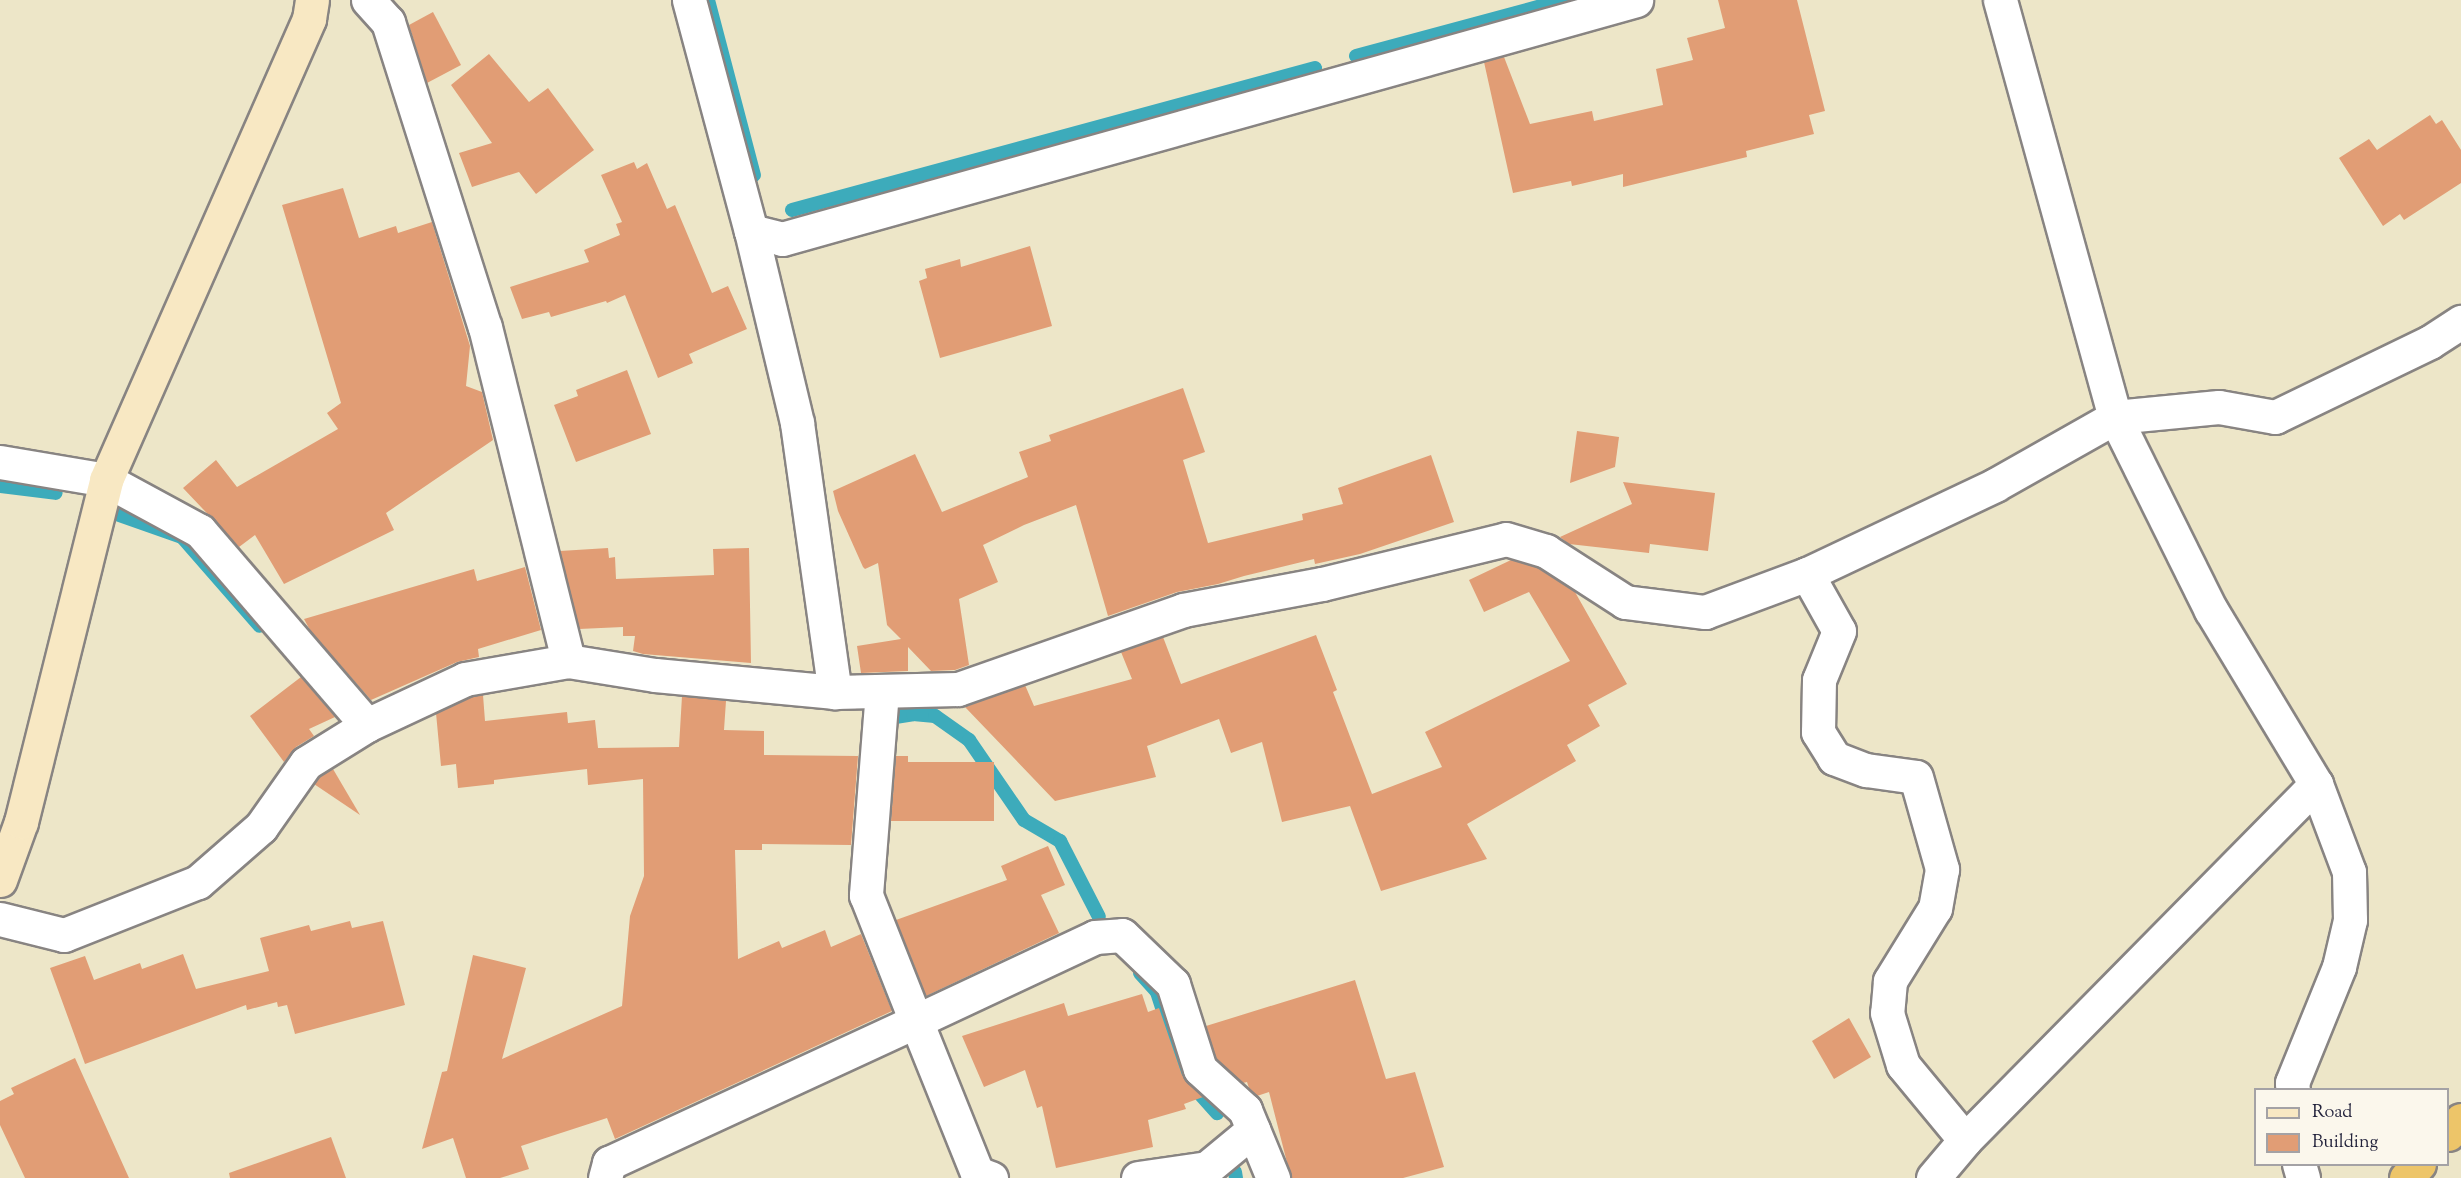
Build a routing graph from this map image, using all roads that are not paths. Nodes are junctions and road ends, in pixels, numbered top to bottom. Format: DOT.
graph roads {
  1 [pos="312,0"];
  2 [pos="368,0"];
  3 [pos="689,0"];
  4 [pos="1636,0"];
  5 [pos="2000,0"];
  6 [pos="751,231"];
  7 [pos="2461,322"];
  8 [pos="2115,417"];
  9 [pos="0,462"];
  10 [pos="106,480"];
  11 [pos="1807,574"];
  12 [pos="568,661"];
  13 [pos="882,691"];
  14 [pos="835,692"];
  15 [pos="367,725"];
  16 [pos="2316,784"];
  17 [pos="0,880"];
  18 [pos="0,919"];
  19 [pos="916,1021"];
  20 [pos="2293,1088"];
  21 [pos="2461,1120"];
  22 [pos="1253,1130"];
  23 [pos="2449,1133"];
  24 [pos="1965,1140"];
  25 [pos="2417,1166"];
  26 [pos="605,1178"];
  27 [pos="991,1178"];
  28 [pos="1138,1178"];
  29 [pos="1273,1178"];
  30 [pos="1933,1178"];
  31 [pos="2406,1178"];
  1 -- 10 [label="street"];
  2 -- 12 [label="street"];
  3 -- 6 [label="street"];
  4 -- 6 [label="street"];
  5 -- 8 [label="street"];
  6 -- 14 [label="street"];
  7 -- 8 [label="street"];
  8 -- 11 [label="street"];
  8 -- 16 [label="street"];
  9 -- 10 [label="street"];
  10 -- 15 [label="street"];
  10 -- 17 [label="street"];
  11 -- 13 [label="street"];
  11 -- 24 [label="street"];
  12 -- 14 [label="street"];
  12 -- 15 [label="street"];
  13 -- 14 [label="street"];
  13 -- 19 [label="street"];
  15 -- 18 [label="street"];
  16 -- 20 [label="street"];
  16 -- 24 [label="street"];
  19 -- 22 [label="street"];
  19 -- 26 [label="street"];
  19 -- 27 [label="street"];
  21 -- 23 [label="highway"];
  22 -- 28 [label="street"];
  22 -- 29 [label="street"];
  24 -- 30 [label="street"];
  25 -- 31 [label="highway"];
}
